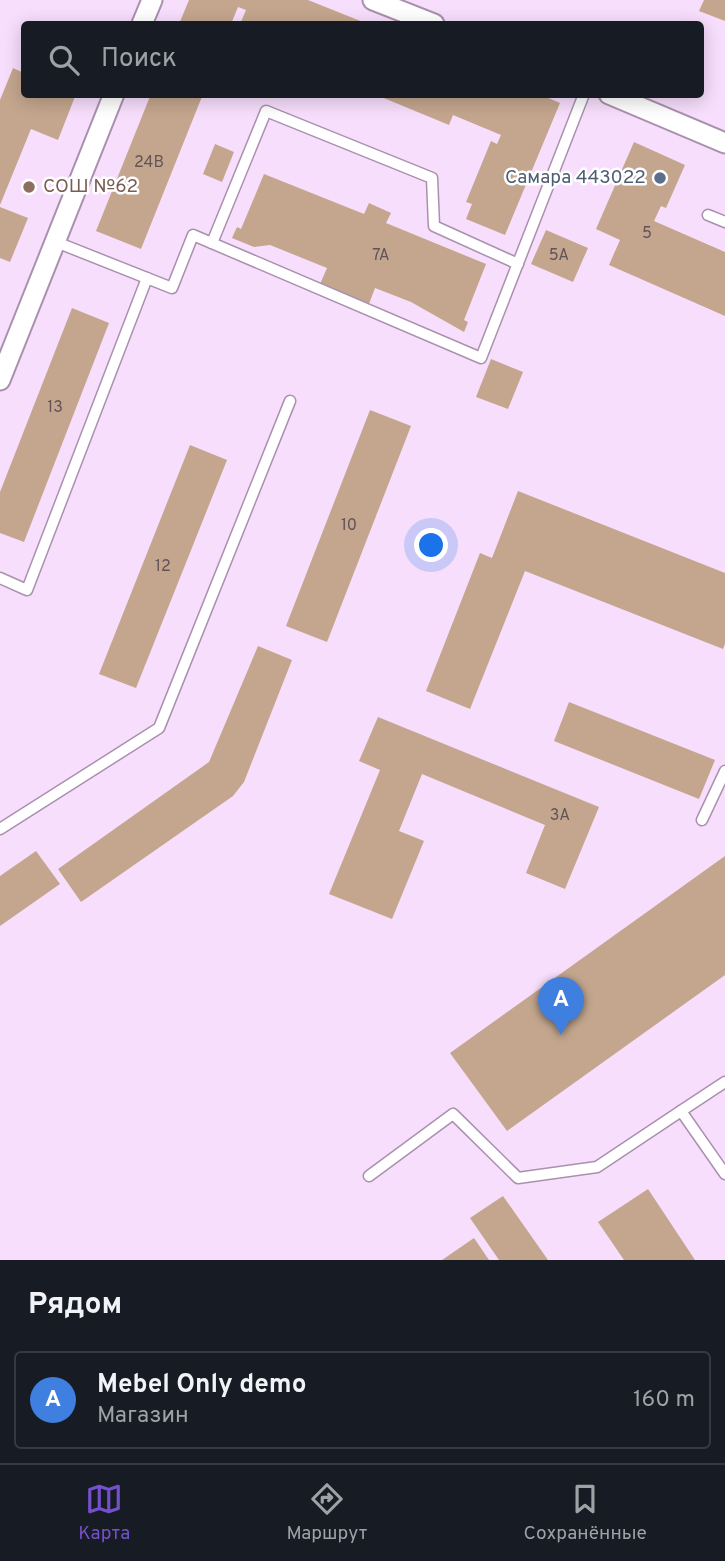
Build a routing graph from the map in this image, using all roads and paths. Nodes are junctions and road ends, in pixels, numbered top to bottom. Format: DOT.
graph roads {
  1 [pos="152,0"];
  2 [pos="373,0"];
  3 [pos="143,21"];
  4 [pos="426,21"];
  5 [pos="112,98"];
  6 [pos="582,98"];
  7 [pos="619,98"];
  8 [pos="725,143"];
  9 [pos="708,215"];
  10 [pos="725,222"];
  11 [pos="56,242"];
  12 [pos="212,243"];
  13 [pos="518,264"];
  14 [pos="147,278"];
  15 [pos="0,380"];
  16 [pos="290,401"];
  17 [pos="0,578"];
  18 [pos="725,771"];
  19 [pos="702,820"];
  20 [pos="0,829"];
  21 [pos="725,1082"];
  22 [pos="681,1111"];
  23 [pos="725,1174"];
  24 [pos="369,1176"];
  1 -- 3 [label="street"];
  2 -- 4 [label="street"];
  5 -- 11 [label="street"];
  6 -- 13 [label="lane"];
  7 -- 8 [label="street"];
  9 -- 10 [label="lane"];
  11 -- 14 [label="lane"];
  11 -- 15 [label="street"];
  12 -- 13 [label="lane"];
  12 -- 13 [label="lane"];
  12 -- 14 [label="lane"];
  14 -- 17 [label="lane"];
  16 -- 20 [label="lane"];
  18 -- 19 [label="lane"];
  21 -- 22 [label="lane"];
  22 -- 23 [label="lane"];
  22 -- 24 [label="lane"];
}
